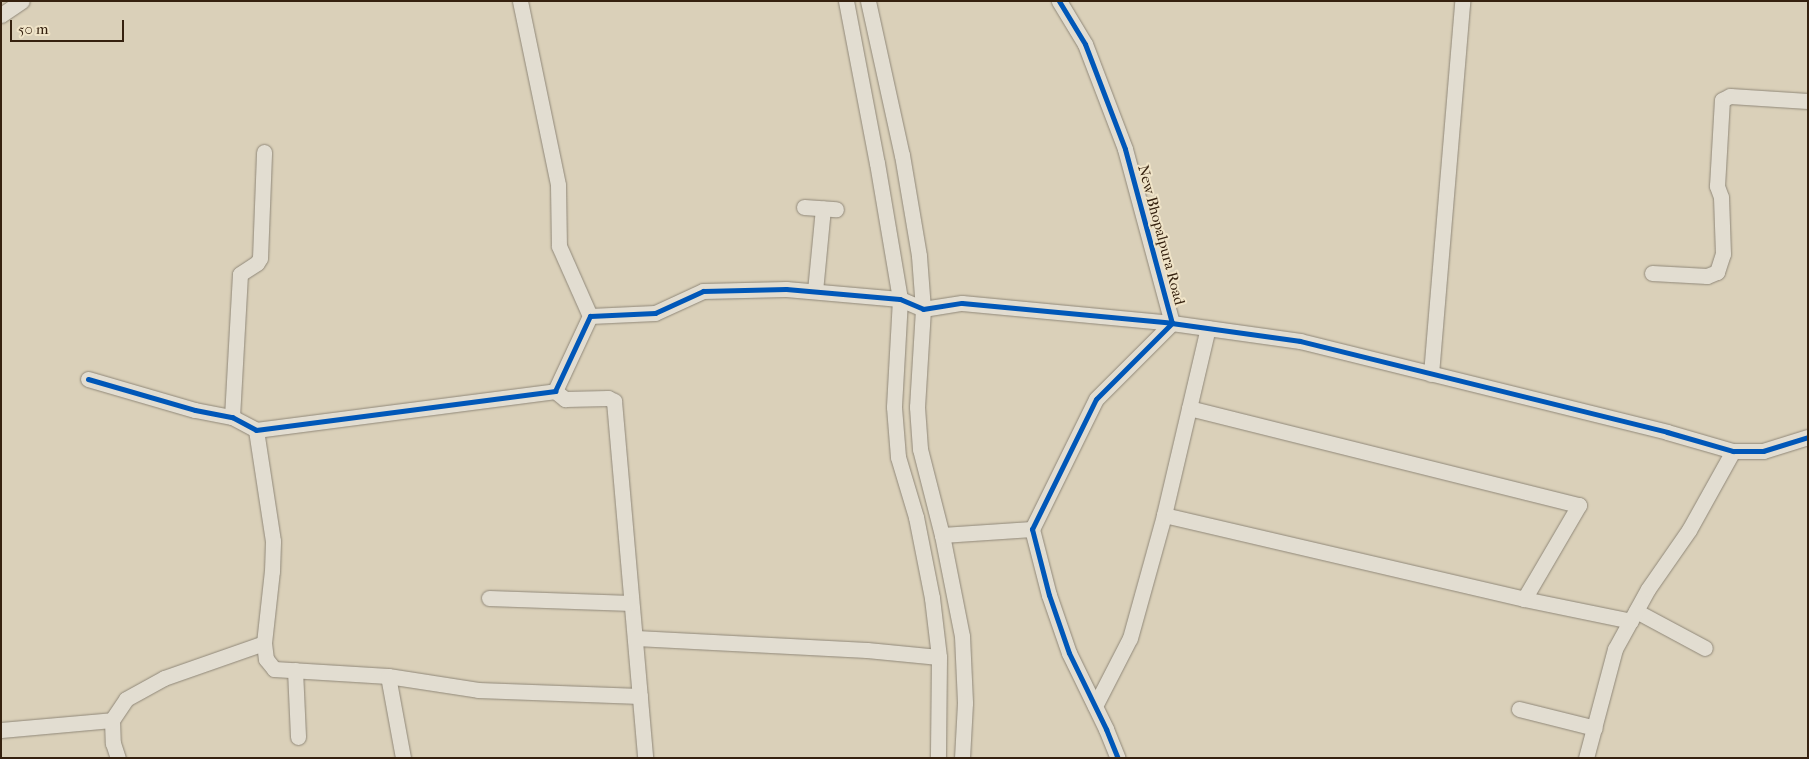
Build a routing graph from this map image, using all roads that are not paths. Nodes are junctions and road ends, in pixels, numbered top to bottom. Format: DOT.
graph roads {
  1 [pos="22,1"];
  2 [pos="520,1"];
  3 [pos="846,1"];
  4 [pos="868,1"];
  5 [pos="1059,1"];
  6 [pos="1462,1"];
  7 [pos="1,15"];
  8 [pos="1808,101"];
  9 [pos="264,152"];
  10 [pos="804,207"];
  11 [pos="1652,273"];
  12 [pos="815,291"];
  13 [pos="900,299"];
  14 [pos="923,310"];
  15 [pos="590,316"];
  16 [pos="1172,323"];
  17 [pos="1208,328"];
  18 [pos="1431,374"];
  19 [pos="88,379"];
  20 [pos="555,391"];
  21 [pos="1190,408"];
  22 [pos="232,417"];
  23 [pos="256,430"];
  24 [pos="1808,437"];
  25 [pos="1733,451"];
  26 [pos="1164,515"];
  27 [pos="1032,529"];
  28 [pos="942,535"];
  29 [pos="489,598"];
  30 [pos="1524,599"];
  31 [pos="631,604"];
  32 [pos="1633,616"];
  33 [pos="636,638"];
  34 [pos="264,643"];
  35 [pos="1705,648"];
  36 [pos="939,657"];
  37 [pos="295,670"];
  38 [pos="388,676"];
  39 [pos="640,696"];
  40 [pos="1095,706"];
  41 [pos="1519,709"];
  42 [pos="112,720"];
  43 [pos="1595,728"];
  44 [pos="1,730"];
  45 [pos="298,738"];
  46 [pos="118,758"];
  47 [pos="403,758"];
  48 [pos="645,758"];
  49 [pos="938,758"];
  50 [pos="962,758"];
  51 [pos="1118,758"];
  52 [pos="1586,758"];
  1 -- 7 [label="street"];
  2 -- 15 [label="street"];
  3 -- 13 [label="street"];
  4 -- 14 [label="street"];
  5 -- 16 [label="street, New Bhopalpura Road"];
  6 -- 18 [label="street"];
  8 -- 11 [label="street"];
  9 -- 22 [label="street"];
  10 -- 12 [label="street"];
  12 -- 13 [label="street"];
  12 -- 15 [label="street"];
  13 -- 14 [label="street"];
  13 -- 36 [label="street"];
  14 -- 16 [label="street"];
  14 -- 28 [label="street"];
  15 -- 20 [label="street"];
  16 -- 17 [label="street"];
  16 -- 27 [label="street, New Bhopalpura Road"];
  17 -- 18 [label="street"];
  17 -- 21 [label="street"];
  18 -- 25 [label="street"];
  19 -- 22 [label="street"];
  20 -- 23 [label="street"];
  20 -- 31 [label="street"];
  21 -- 26 [label="street"];
  21 -- 30 [label="street"];
  22 -- 23 [label="street"];
  23 -- 34 [label="street"];
  24 -- 25 [label="street"];
  25 -- 32 [label="street"];
  26 -- 30 [label="street"];
  26 -- 40 [label="street"];
  27 -- 28 [label="street"];
  27 -- 40 [label="street"];
  28 -- 50 [label="street"];
  29 -- 31 [label="street"];
  30 -- 32 [label="street"];
  31 -- 33 [label="street"];
  32 -- 35 [label="street"];
  32 -- 43 [label="street"];
  33 -- 36 [label="street"];
  33 -- 39 [label="street"];
  34 -- 37 [label="street"];
  34 -- 42 [label="street"];
  36 -- 49 [label="street"];
  37 -- 38 [label="street"];
  37 -- 45 [label="street"];
  38 -- 39 [label="street"];
  38 -- 47 [label="street"];
  39 -- 48 [label="street"];
  40 -- 51 [label="street"];
  41 -- 43 [label="street"];
  42 -- 44 [label="street"];
  42 -- 46 [label="street"];
  43 -- 52 [label="street"];
}
